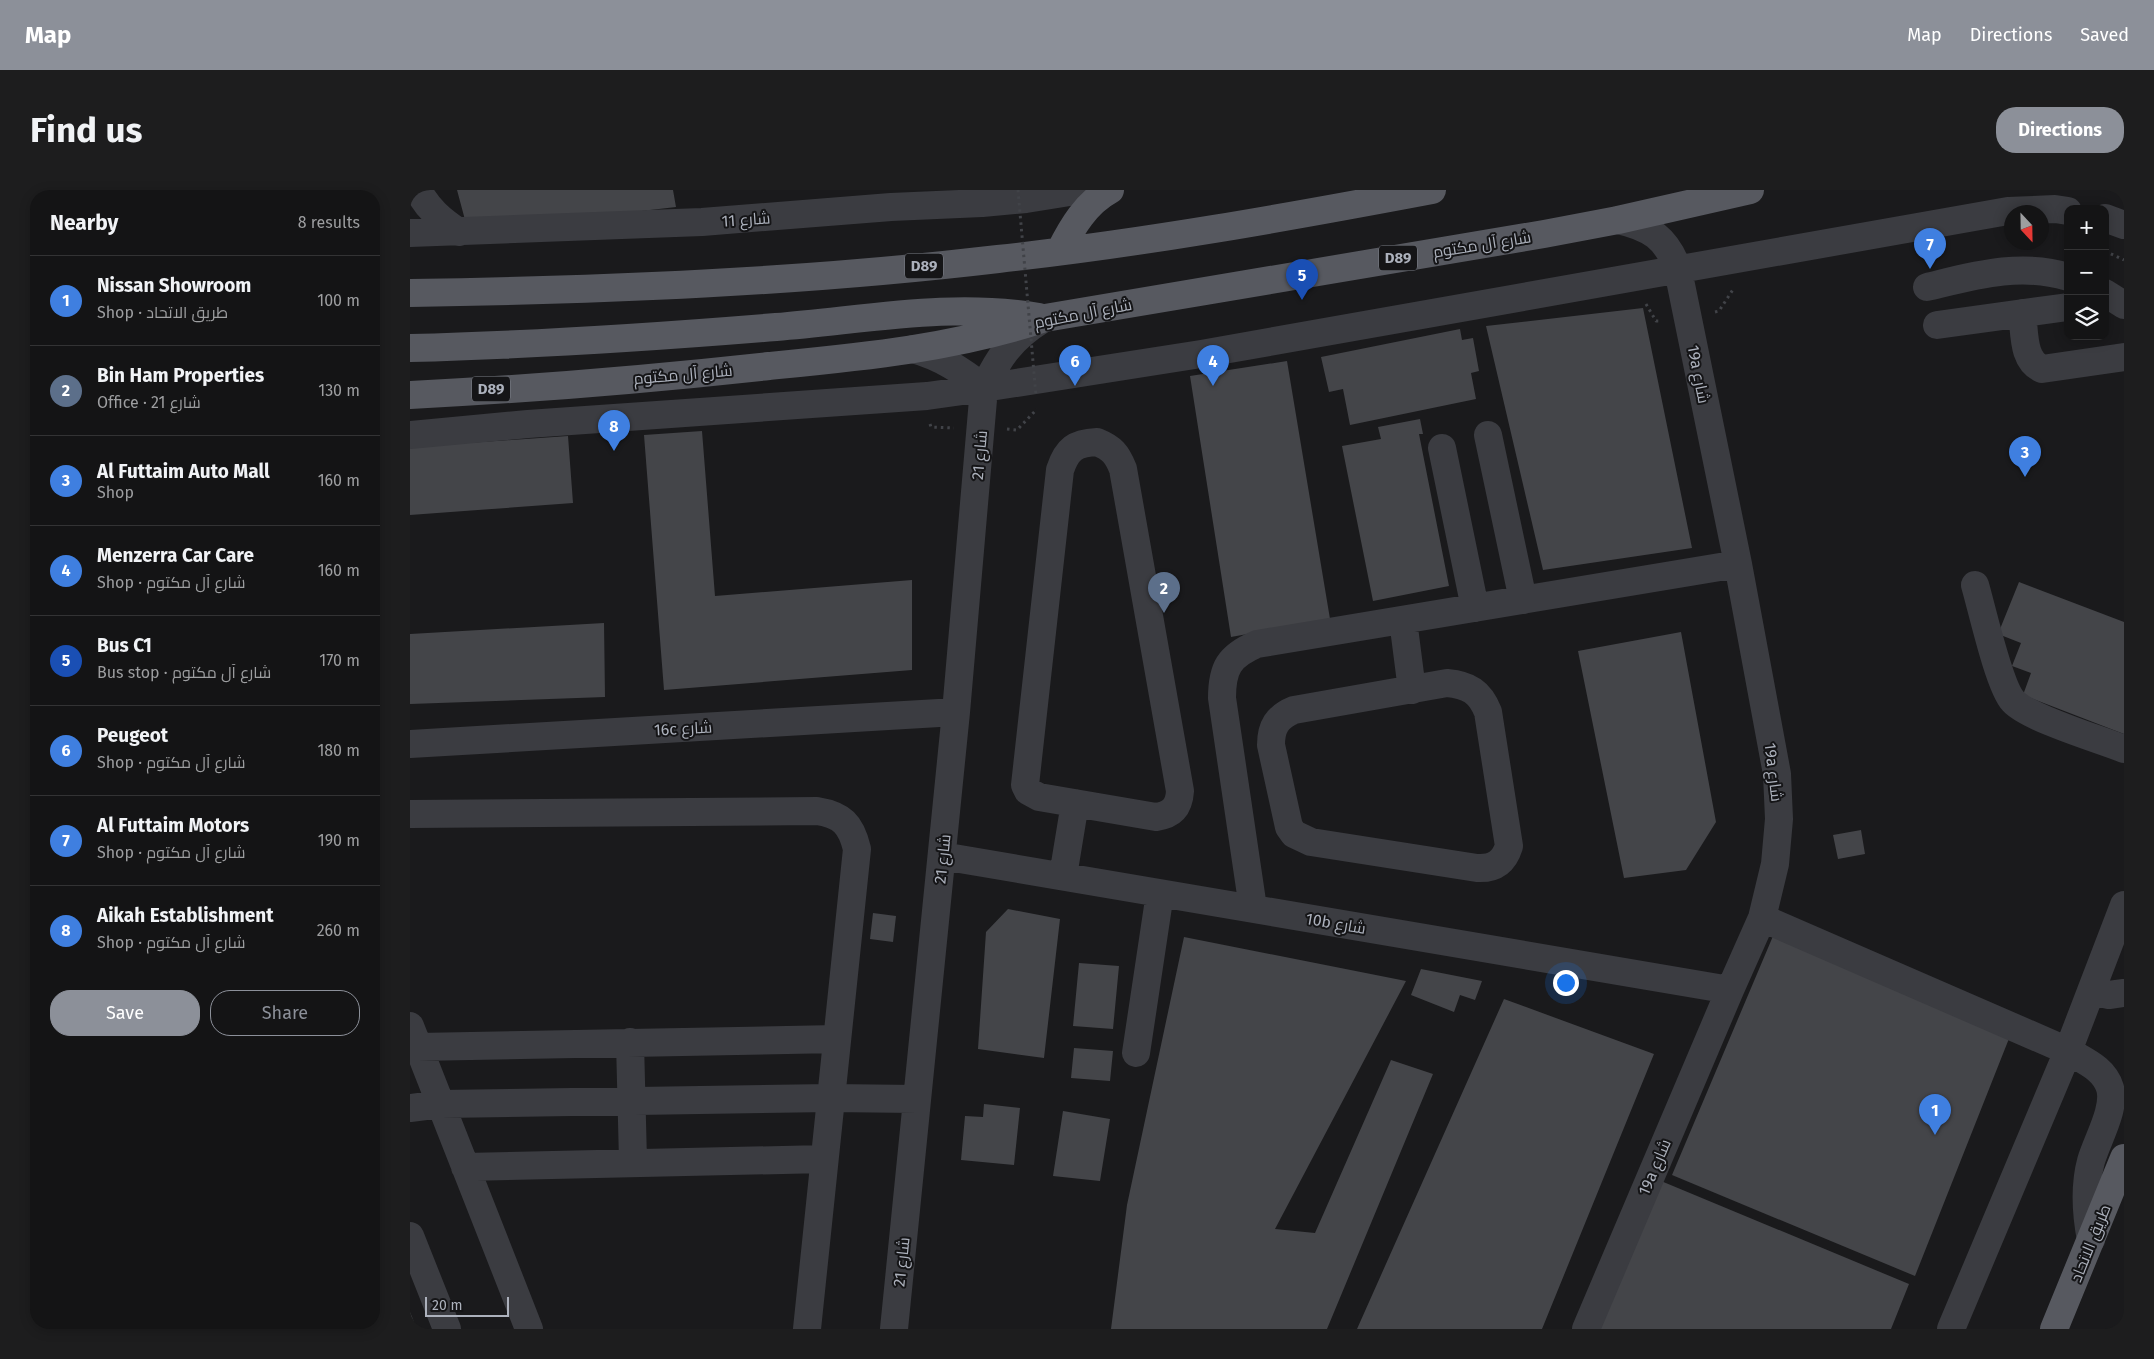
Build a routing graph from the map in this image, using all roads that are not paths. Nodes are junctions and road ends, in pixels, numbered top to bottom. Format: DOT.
graph roads {
  1 [pos="418,190"];
  2 [pos="1082,190"];
  3 [pos="1110,190"];
  4 [pos="1432,190"];
  5 [pos="1750,190"];
  6 [pos="2064,210"];
  7 [pos="2109,219"];
  8 [pos="1618,220"];
  9 [pos="2124,225"];
  10 [pos="459,232"];
  11 [pos="410,233"];
  12 [pos="1060,251"];
  13 [pos="1678,270"];
  14 [pos="2064,276"];
  15 [pos="1927,287"];
  16 [pos="410,294"];
  17 [pos="2064,308"];
  18 [pos="2022,313"];
  19 [pos="1045,318"];
  20 [pos="1937,325"];
  21 [pos="410,348"];
  22 [pos="913,349"];
  23 [pos="2124,357"];
  24 [pos="984,388"];
  25 [pos="410,395"];
  26 [pos="1496,434"];
  27 [pos="410,435"];
  28 [pos="1442,448"];
  29 [pos="1738,564"];
  30 [pos="1975,585"];
  31 [pos="1532,598"];
  32 [pos="1475,608"];
  33 [pos="1403,620"];
  34 [pos="1412,690"];
  35 [pos="956,712"];
  36 [pos="410,744"];
  37 [pos="2124,749"];
  38 [pos="1075,803"];
  39 [pos="410,814"];
  40 [pos="942,856"];
  41 [pos="1063,876"];
  42 [pos="1160,893"];
  43 [pos="2124,905"];
  44 [pos="1253,908"];
  45 [pos="1762,918"];
  46 [pos="1730,990"];
  47 [pos="2091,991"];
  48 [pos="2124,993"];
  49 [pos="414,1036"];
  50 [pos="837,1038"];
  51 [pos="630,1042"];
  52 [pos="2068,1051"];
  53 [pos="1136,1053"];
  54 [pos="830,1098"];
  55 [pos="918,1099"];
  56 [pos="631,1102"];
  57 [pos="441,1104"];
  58 [pos="410,1108"];
  59 [pos="2124,1158"];
  60 [pos="824,1159"];
  61 [pos="632,1162"];
  62 [pos="465,1167"];
  63 [pos="410,1236"];
  64 [pos="2091,1240"];
  65 [pos="447,1329"];
  66 [pos="529,1329"];
  67 [pos="807,1329"];
  68 [pos="894,1329"];
  69 [pos="1586,1329"];
  70 [pos="1951,1329"];
  71 [pos="2054,1329"];
  1 -- 10 [label="street"];
  2 -- 10 [label="street, شارع 11"];
  3 -- 12 [label="main road"];
  4 -- 12 [label="main road, D89"];
  5 -- 8 [label="main road, شارع آل مكتوم / D89"];
  6 -- 13 [label="street"];
  7 -- 9 [label="street"];
  8 -- 13 [label="street, 19a شارع"];
  8 -- 19 [label="main road, شارع آل مكتوم / D89"];
  10 -- 11 [label="street, شارع 11"];
  12 -- 16 [label="main road, D89"];
  13 -- 24 [label="street"];
  13 -- 29 [label="street, 19a شارع"];
  14 -- 15 [label="street"];
  17 -- 18 [label="street"];
  18 -- 20 [label="street"];
  18 -- 23 [label="street"];
  19 -- 21 [label="main road"];
  19 -- 22 [label="main road, شارع آل مكتوم / D89"];
  19 -- 24 [label="street, شارع 21"];
  22 -- 24 [label="street"];
  22 -- 25 [label="main road, شارع آل مكتوم / D89"];
  24 -- 27 [label="street"];
  24 -- 35 [label="street, شارع 21"];
  26 -- 31 [label="street"];
  28 -- 32 [label="street"];
  29 -- 31 [label="street"];
  29 -- 45 [label="street, 19a شارع"];
  30 -- 37 [label="street"];
  31 -- 32 [label="street"];
  32 -- 33 [label="street"];
  33 -- 34 [label="street"];
  33 -- 44 [label="street"];
  34 -- 34 [label="street"];
  35 -- 36 [label="street, 16c شارع"];
  35 -- 40 [label="street, شارع 21"];
  38 -- 38 [label="street"];
  38 -- 41 [label="street"];
  39 -- 50 [label="street"];
  40 -- 41 [label="street, 10b شارع"];
  40 -- 55 [label="street, شارع 21"];
  41 -- 42 [label="street, 10b شارع"];
  42 -- 44 [label="street, 10b شارع"];
  42 -- 53 [label="street"];
  43 -- 47 [label="street"];
  44 -- 46 [label="street, 10b شارع"];
  45 -- 46 [label="street, 19a شارع"];
  45 -- 52 [label="street"];
  46 -- 69 [label="street, 19a شارع"];
  47 -- 48 [label="street"];
  47 -- 52 [label="street"];
  49 -- 51 [label="street"];
  49 -- 57 [label="street"];
  50 -- 51 [label="street"];
  50 -- 54 [label="street"];
  51 -- 56 [label="street"];
  52 -- 64 [label="street"];
  52 -- 70 [label="street"];
  54 -- 55 [label="street"];
  54 -- 56 [label="street"];
  54 -- 60 [label="street"];
  55 -- 68 [label="street, شارع 21"];
  56 -- 57 [label="street"];
  56 -- 61 [label="street"];
  57 -- 58 [label="street"];
  57 -- 62 [label="street"];
  59 -- 64 [label="main road, طريق الاتحاد"];
  60 -- 61 [label="street"];
  60 -- 67 [label="street"];
  61 -- 62 [label="street"];
  62 -- 66 [label="street"];
  63 -- 65 [label="street"];
  64 -- 71 [label="main road, طريق الاتحاد"];
}
